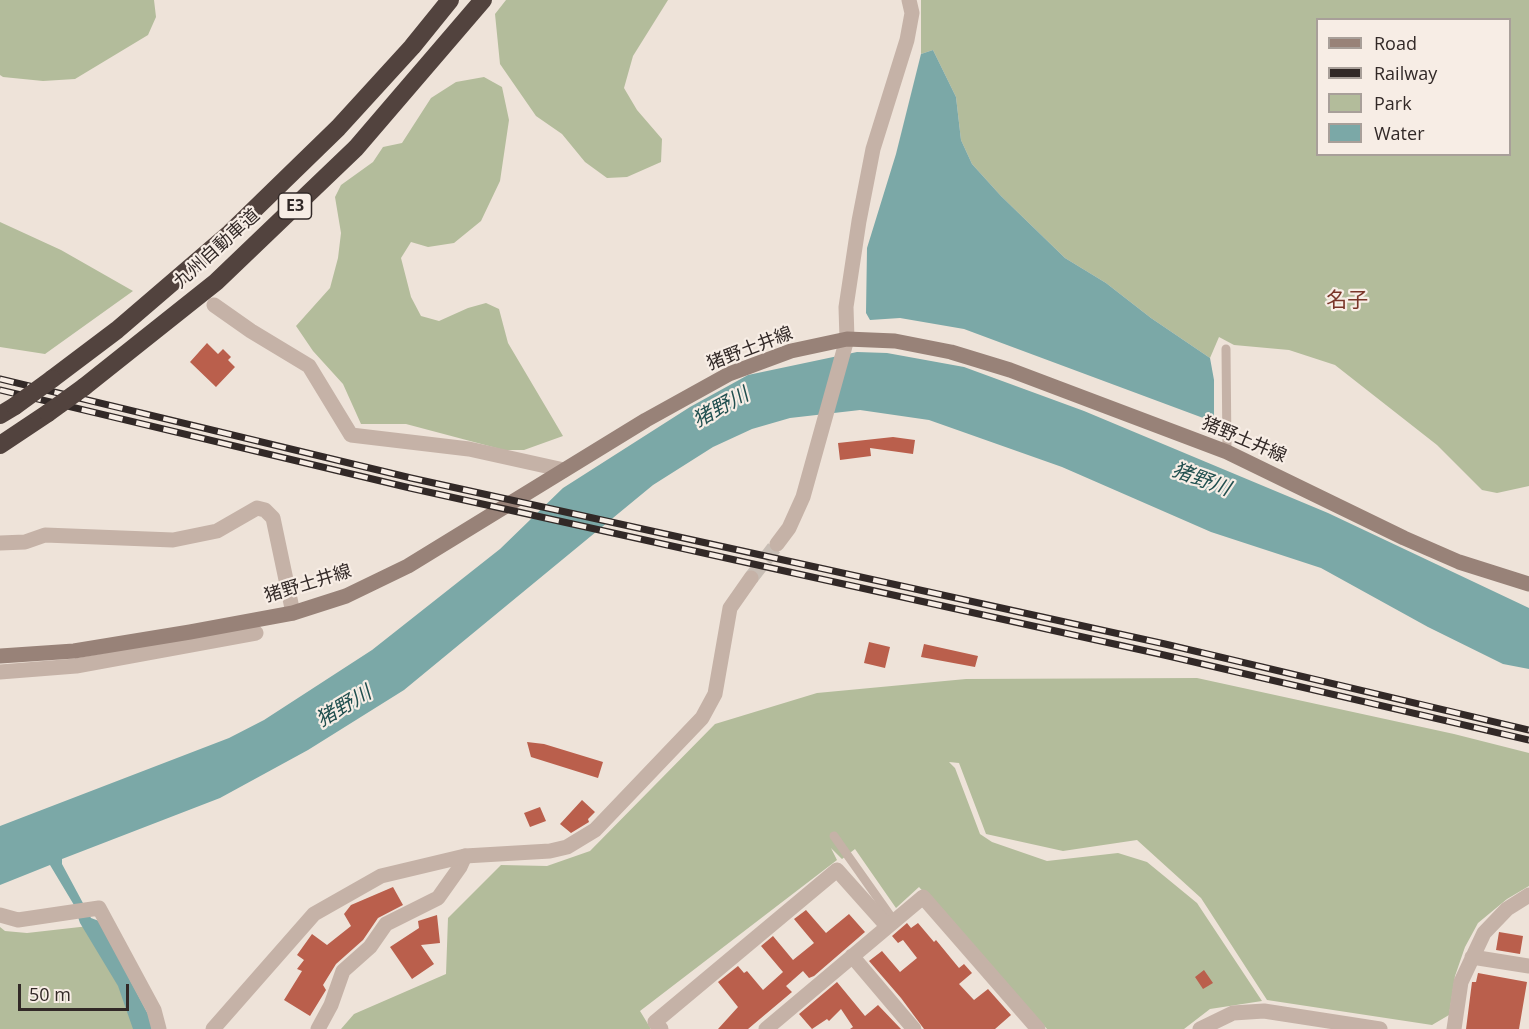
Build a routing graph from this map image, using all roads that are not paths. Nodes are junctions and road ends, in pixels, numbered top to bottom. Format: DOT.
graph roads {
  1 [pos="450,0"];
  2 [pos="483,0"];
  3 [pos="909,0"];
  4 [pos="214,305"];
  5 [pos="847,339"];
  6 [pos="1226,349"];
  7 [pos="7,411"];
  8 [pos="0,445"];
  9 [pos="1227,453"];
  10 [pos="564,470"];
  11 [pos="0,543"];
  12 [pos="777,544"];
  13 [pos="751,578"];
  14 [pos="1529,584"];
  15 [pos="293,613"];
  16 [pos="255,633"];
  17 [pos="0,656"];
  18 [pos="0,672"];
  19 [pos="834,836"];
  20 [pos="465,856"];
  21 [pos="1529,895"];
  22 [pos="0,915"];
  23 [pos="890,923"];
  24 [pos="852,956"];
  25 [pos="1472,957"];
  26 [pos="1529,966"];
  27 [pos="783,1023"];
  28 [pos="159,1029"];
  29 [pos="213,1029"];
  30 [pos="318,1029"];
  31 [pos="661,1029"];
  32 [pos="766,1029"];
  33 [pos="914,1029"];
  34 [pos="1038,1029"];
  35 [pos="1200,1029"];
  36 [pos="1380,1029"];
  37 [pos="1454,1029"];
  1 -- 7 [label="highway, 九州自動車道 / E3, bridge"];
  2 -- 8 [label="highway, 九州自動車道 / E3, bridge"];
  3 -- 5 [label="street"];
  4 -- 10 [label="street"];
  5 -- 9 [label="main road, 猪野土井線"];
  5 -- 10 [label="main road, 猪野土井線"];
  5 -- 12 [label="street"];
  6 -- 9 [label="lane"];
  9 -- 14 [label="main road, 猪野土井線"];
  10 -- 15 [label="main road, 猪野土井線"];
  11 -- 15 [label="street"];
  13 -- 20 [label="street"];
  15 -- 17 [label="main road, 猪野土井線"];
  16 -- 18 [label="street"];
  19 -- 23 [label="lane"];
  20 -- 29 [label="street"];
  20 -- 30 [label="street"];
  21 -- 25 [label="street"];
  22 -- 28 [label="street"];
  23 -- 24 [label="street"];
  23 -- 31 [label="street"];
  23 -- 34 [label="street"];
  24 -- 27 [label="street"];
  24 -- 33 [label="street"];
  25 -- 26 [label="street"];
  25 -- 37 [label="street"];
  27 -- 32 [label="street"];
  35 -- 36 [label="street"];
}
